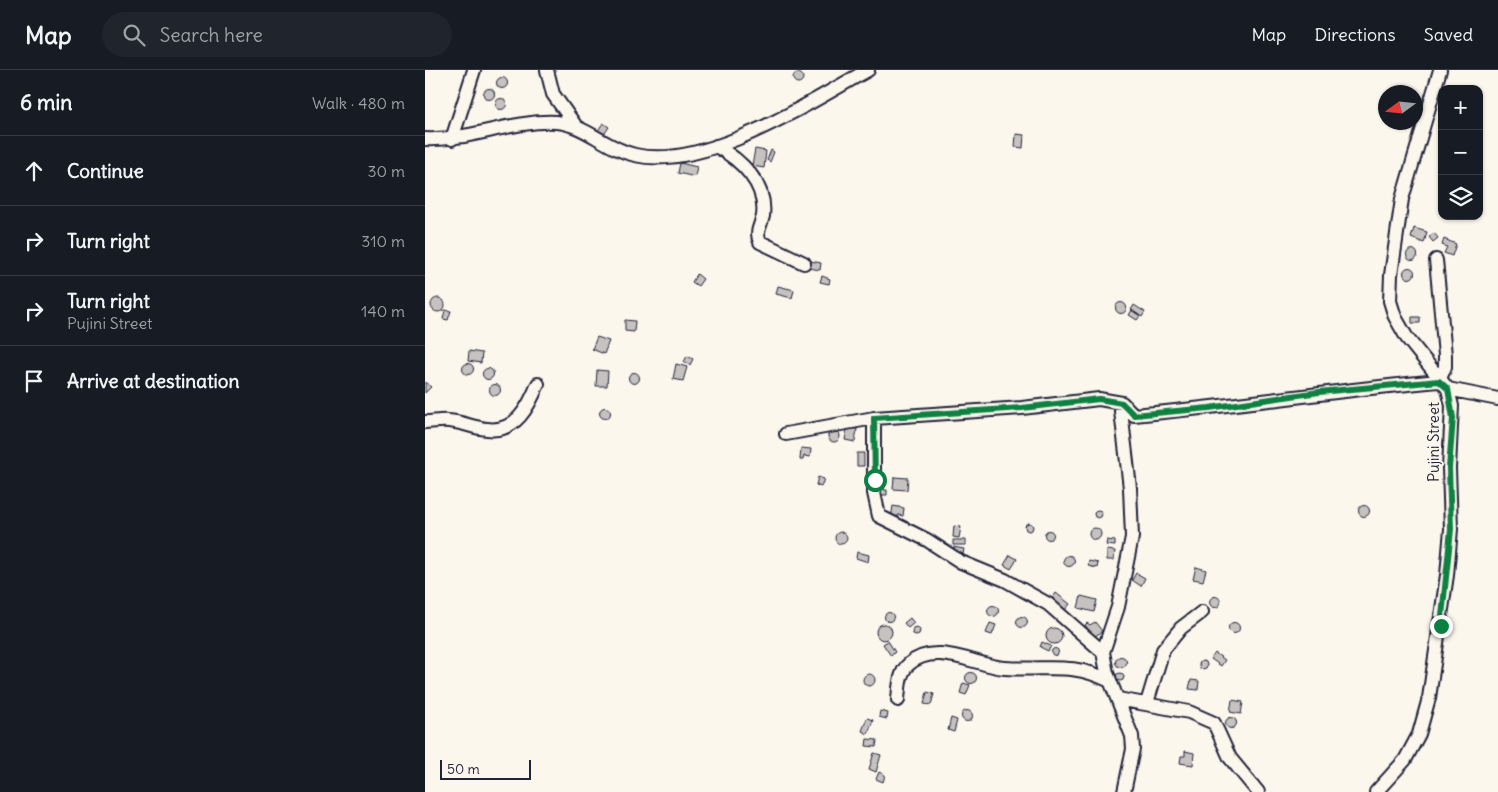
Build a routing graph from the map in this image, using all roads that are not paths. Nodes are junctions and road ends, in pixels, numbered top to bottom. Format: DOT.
graph roads {
  1 [pos="474,70"];
  2 [pos="547,70"];
  3 [pos="868,70"];
  4 [pos="1440,70"];
  5 [pos="575,125"];
  6 [pos="425,139"];
  7 [pos="452,139"];
  8 [pos="716,146"];
  9 [pos="1436,260"];
  10 [pos="804,263"];
  11 [pos="538,384"];
  12 [pos="1444,385"];
  13 [pos="1498,400"];
  14 [pos="1122,403"];
  15 [pos="874,418"];
  16 [pos="425,422"];
  17 [pos="786,434"];
  18 [pos="1202,612"];
  19 [pos="1103,652"];
  20 [pos="1110,682"];
  21 [pos="1118,699"];
  22 [pos="898,700"];
  23 [pos="1147,703"];
  24 [pos="1124,792"];
  25 [pos="1258,792"];
  26 [pos="1376,792"];
  1 -- 7 [label="street"];
  2 -- 5 [label="street"];
  3 -- 8 [label="street"];
  4 -- 12 [label="street, Pujini Street"];
  5 -- 7 [label="street"];
  5 -- 8 [label="street"];
  6 -- 7 [label="street"];
  8 -- 10 [label="street"];
  9 -- 12 [label="street"];
  11 -- 16 [label="street"];
  12 -- 13 [label="street"];
  12 -- 14 [label="street"];
  12 -- 26 [label="street, Pujini Street"];
  14 -- 15 [label="street"];
  14 -- 19 [label="street"];
  15 -- 17 [label="street"];
  15 -- 19 [label="street"];
  18 -- 23 [label="street"];
  19 -- 20 [label="street"];
  20 -- 21 [label="street"];
  20 -- 22 [label="street"];
  21 -- 23 [label="street"];
  21 -- 24 [label="street"];
  23 -- 25 [label="street"];
}
